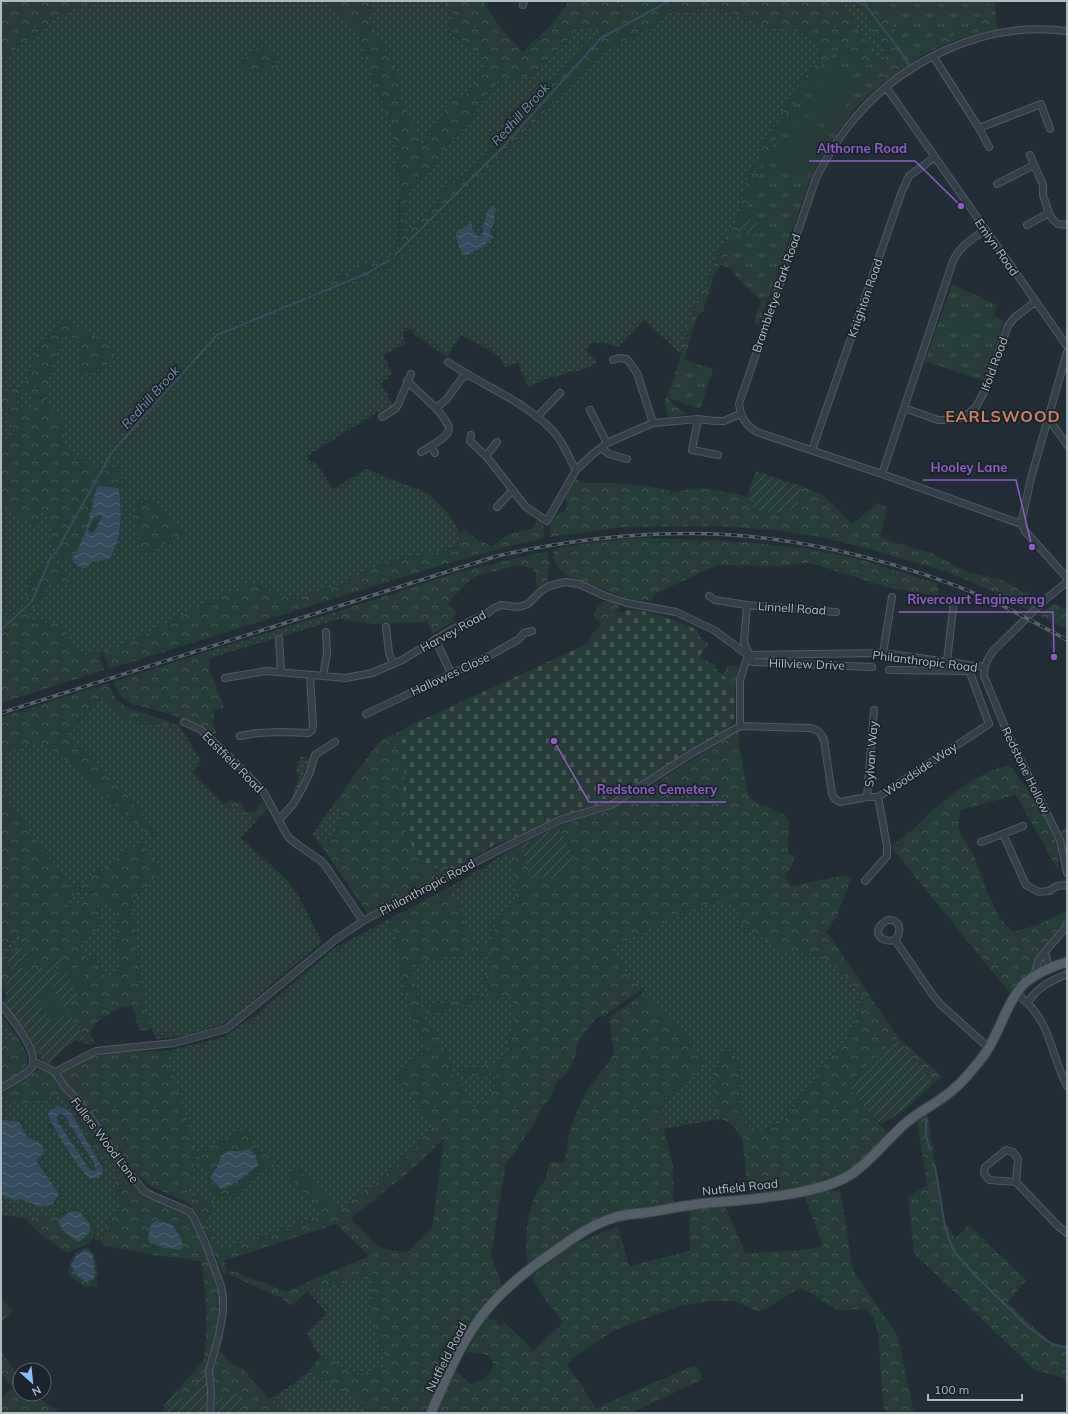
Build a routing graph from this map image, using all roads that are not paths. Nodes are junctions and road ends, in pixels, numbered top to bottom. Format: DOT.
graph roads {
  1 [pos="1067,31"];
  2 [pos="933,56"];
  3 [pos="886,87"];
  4 [pos="979,128"];
  5 [pos="1050,129"];
  6 [pos="990,148"];
  7 [pos="1030,156"];
  8 [pos="935,157"];
  9 [pos="1034,165"];
  10 [pos="997,184"];
  11 [pos="1049,213"];
  12 [pos="1027,225"];
  13 [pos="1067,225"];
  14 [pos="985,230"];
  15 [pos="1035,302"];
  16 [pos="1067,346"];
  17 [pos="1067,352"];
  18 [pos="613,360"];
  19 [pos="448,362"];
  20 [pos="411,374"];
  21 [pos="468,375"];
  22 [pos="407,381"];
  23 [pos="560,393"];
  24 [pos="436,408"];
  25 [pos="904,408"];
  26 [pos="590,410"];
  27 [pos="740,414"];
  28 [pos="382,417"];
  29 [pos="537,417"];
  30 [pos="1048,418"];
  31 [pos="698,419"];
  32 [pos="653,423"];
  33 [pos="471,435"];
  34 [pos="497,442"];
  35 [pos="607,443"];
  36 [pos="1067,445"];
  37 [pos="431,446"];
  38 [pos="601,448"];
  39 [pos="812,450"];
  40 [pos="422,452"];
  41 [pos="435,453"];
  42 [pos="718,455"];
  43 [pos="486,456"];
  44 [pos="627,459"];
  45 [pos="576,470"];
  46 [pos="882,474"];
  47 [pos="513,490"];
  48 [pos="497,507"];
  49 [pos="1021,524"];
  50 [pos="1067,578"];
  51 [pos="1067,582"];
  52 [pos="709,596"];
  53 [pos="892,597"];
  54 [pos="954,601"];
  55 [pos="747,605"];
  56 [pos="836,612"];
  57 [pos="386,627"];
  58 [pos="532,631"];
  59 [pos="326,632"];
  60 [pos="435,639"];
  61 [pos="278,640"];
  62 [pos="883,653"];
  63 [pos="748,655"];
  64 [pos="947,661"];
  65 [pos="393,664"];
  66 [pos="872,667"];
  67 [pos="984,667"];
  68 [pos="969,668"];
  69 [pos="889,670"];
  70 [pos="281,671"];
  71 [pos="451,673"];
  72 [pos="310,675"];
  73 [pos="323,676"];
  74 [pos="226,678"];
  75 [pos="874,710"];
  76 [pos="366,714"];
  77 [pos="184,722"];
  78 [pos="740,726"];
  79 [pos="240,736"];
  80 [pos="335,742"];
  81 [pos="867,797"];
  82 [pos="878,797"];
  83 [pos="280,820"];
  84 [pos="1023,826"];
  85 [pos="1003,834"];
  86 [pos="982,842"];
  87 [pos="1067,873"];
  88 [pos="865,881"];
  89 [pos="1067,886"];
  90 [pos="363,922"];
  91 [pos="1067,926"];
  92 [pos="896,940"];
  93 [pos="1045,952"];
  94 [pos="1067,962"];
  95 [pos="1049,968"];
  96 [pos="1067,974"];
  97 [pos="1034,976"];
  98 [pos="1017,994"];
  99 [pos="1028,1002"];
  100 [pos="1,1005"];
  101 [pos="989,1048"];
  102 [pos="34,1061"];
  103 [pos="55,1072"];
  104 [pos="1067,1086"];
  105 [pos="1,1088"];
  106 [pos="1016,1182"];
  107 [pos="1067,1233"];
  108 [pos="210,1413"];
  109 [pos="431,1413"];
  1 -- 2 [label="street, Brambletye Park Road"];
  2 -- 3 [label="street, Brambletye Park Road"];
  2 -- 4 [label="street"];
  3 -- 8 [label="street, Emlyn Road"];
  3 -- 27 [label="street, Brambletye Park Road"];
  4 -- 5 [label="street"];
  4 -- 6 [label="street"];
  7 -- 9 [label="street"];
  8 -- 14 [label="street, Emlyn Road"];
  8 -- 39 [label="street, Knighton Road"];
  9 -- 10 [label="street"];
  9 -- 11 [label="street"];
  11 -- 12 [label="street"];
  11 -- 13 [label="street"];
  14 -- 15 [label="street, Emlyn Road"];
  14 -- 25 [label="street"];
  15 -- 16 [label="street, Emlyn Road"];
  15 -- 25 [label="street, Ifold Road"];
  17 -- 30 [label="street"];
  18 -- 32 [label="street"];
  19 -- 21 [label="street"];
  20 -- 22 [label="street"];
  21 -- 24 [label="street"];
  21 -- 29 [label="street"];
  22 -- 24 [label="street"];
  22 -- 28 [label="street"];
  23 -- 29 [label="street"];
  24 -- 37 [label="street"];
  25 -- 46 [label="street"];
  26 -- 35 [label="street"];
  27 -- 31 [label="street"];
  27 -- 39 [label="street"];
  29 -- 45 [label="street"];
  30 -- 36 [label="street"];
  30 -- 49 [label="street"];
  31 -- 32 [label="street"];
  31 -- 42 [label="street"];
  32 -- 35 [label="street"];
  33 -- 43 [label="street"];
  34 -- 43 [label="street"];
  35 -- 38 [label="street"];
  37 -- 40 [label="street"];
  37 -- 41 [label="street"];
  38 -- 44 [label="street"];
  38 -- 45 [label="street"];
  39 -- 46 [label="street"];
  43 -- 47 [label="street"];
  45 -- 47 [label="street"];
  46 -- 49 [label="street"];
  47 -- 48 [label="street"];
  49 -- 50 [label="street"];
  51 -- 67 [label="street, Philanthropic Road"];
  52 -- 55 [label="street, Linnell Road"];
  53 -- 62 [label="street"];
  54 -- 64 [label="street"];
  55 -- 56 [label="street, Linnell Road"];
  55 -- 63 [label="street, Linnell Road"];
  57 -- 65 [label="street"];
  58 -- 71 [label="street, Hallowes Close"];
  59 -- 73 [label="street"];
  60 -- 63 [label="street, Harvey Road"];
  60 -- 65 [label="street, Harvey Road"];
  60 -- 71 [label="street"];
  61 -- 70 [label="street"];
  62 -- 63 [label="street, Philanthropic Road"];
  62 -- 64 [label="street, Philanthropic Road"];
  63 -- 66 [label="street, Hillview Drive"];
  63 -- 78 [label="street"];
  64 -- 68 [label="street, Philanthropic Road"];
  65 -- 73 [label="street, Harvey Road"];
  67 -- 68 [label="street, Philanthropic Road"];
  67 -- 87 [label="street, Redstone Hollow"];
  68 -- 69 [label="street"];
  68 -- 82 [label="street, Woodside Way"];
  70 -- 72 [label="street, Harvey Road"];
  70 -- 74 [label="street, Harvey Road"];
  71 -- 76 [label="street, Hallowes Close"];
  72 -- 73 [label="street, Harvey Road"];
  72 -- 79 [label="street"];
  75 -- 81 [label="street, Sylvan Way"];
  77 -- 83 [label="street, Eastfield Road"];
  78 -- 81 [label="street, Sylvan Way"];
  78 -- 90 [label="street, Philanthropic Road"];
  80 -- 83 [label="street"];
  81 -- 82 [label="street, Sylvan Way"];
  82 -- 88 [label="street, Woodside Way"];
  83 -- 90 [label="street, Eastfield Road"];
  84 -- 85 [label="street"];
  85 -- 86 [label="street"];
  85 -- 89 [label="street"];
  90 -- 103 [label="street, Philanthropic Road"];
  91 -- 93 [label="street"];
  92 -- 101 [label="street"];
  93 -- 95 [label="street"];
  93 -- 97 [label="street"];
  94 -- 95 [label="main road, Nutfield Road"];
  95 -- 97 [label="main road, Nutfield Road"];
  96 -- 99 [label="street"];
  97 -- 98 [label="main road, Nutfield Road"];
  98 -- 99 [label="street"];
  98 -- 101 [label="main road, Nutfield Road"];
  99 -- 104 [label="street"];
  100 -- 102 [label="street"];
  101 -- 109 [label="main road, Nutfield Road"];
  102 -- 103 [label="street, Fullers Wood Lane"];
  102 -- 105 [label="street"];
  103 -- 108 [label="street, Fullers Wood Lane"];
  106 -- 106 [label="street"];
  106 -- 107 [label="street"];
}
